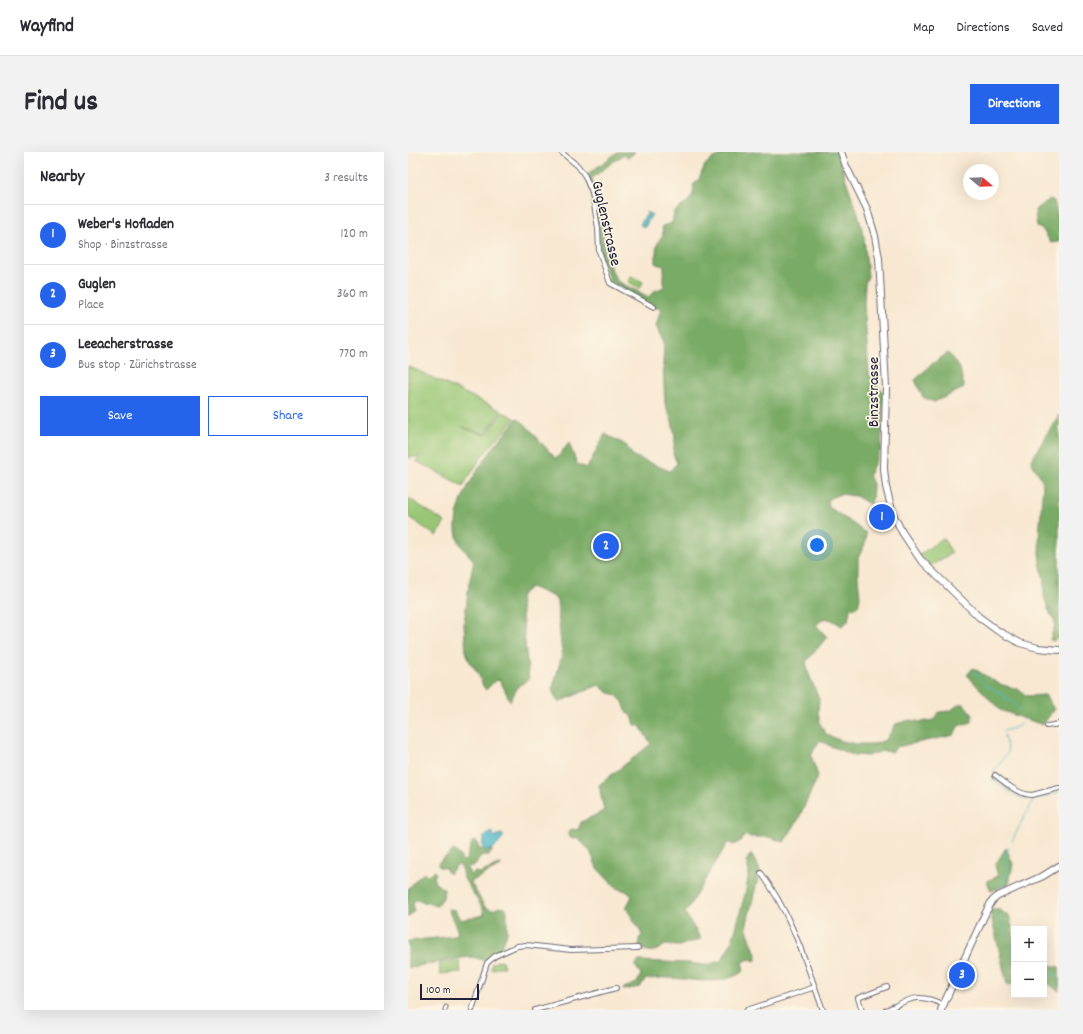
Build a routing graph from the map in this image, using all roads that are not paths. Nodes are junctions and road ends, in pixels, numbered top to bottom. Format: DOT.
graph roads {
  1 [pos="561,152"];
  2 [pos="841,152"];
  3 [pos="654,307"];
  4 [pos="1059,650"];
  5 [pos="1059,724"];
  6 [pos="1047,726"];
  7 [pos="995,775"];
  8 [pos="1059,788"];
  9 [pos="1059,866"];
  10 [pos="761,873"];
  11 [pos="638,948"];
  12 [pos="886,986"];
  13 [pos="815,987"];
  14 [pos="616,988"];
  15 [pos="942,1008"];
  16 [pos="472,1010"];
  17 [pos="535,1010"];
  18 [pos="747,1010"];
  19 [pos="823,1010"];
  20 [pos="862,1010"];
  21 [pos="886,1010"];
  1 -- 3 [label="street, Guglenstrasse"];
  2 -- 4 [label="main road, Binzstrasse"];
  5 -- 6 [label="street"];
  7 -- 8 [label="street"];
  9 -- 15 [label="main road"];
  10 -- 13 [label="street"];
  11 -- 16 [label="street"];
  12 -- 20 [label="street"];
  13 -- 18 [label="street"];
  13 -- 19 [label="street"];
  14 -- 17 [label="street"];
  15 -- 21 [label="street"];
}
